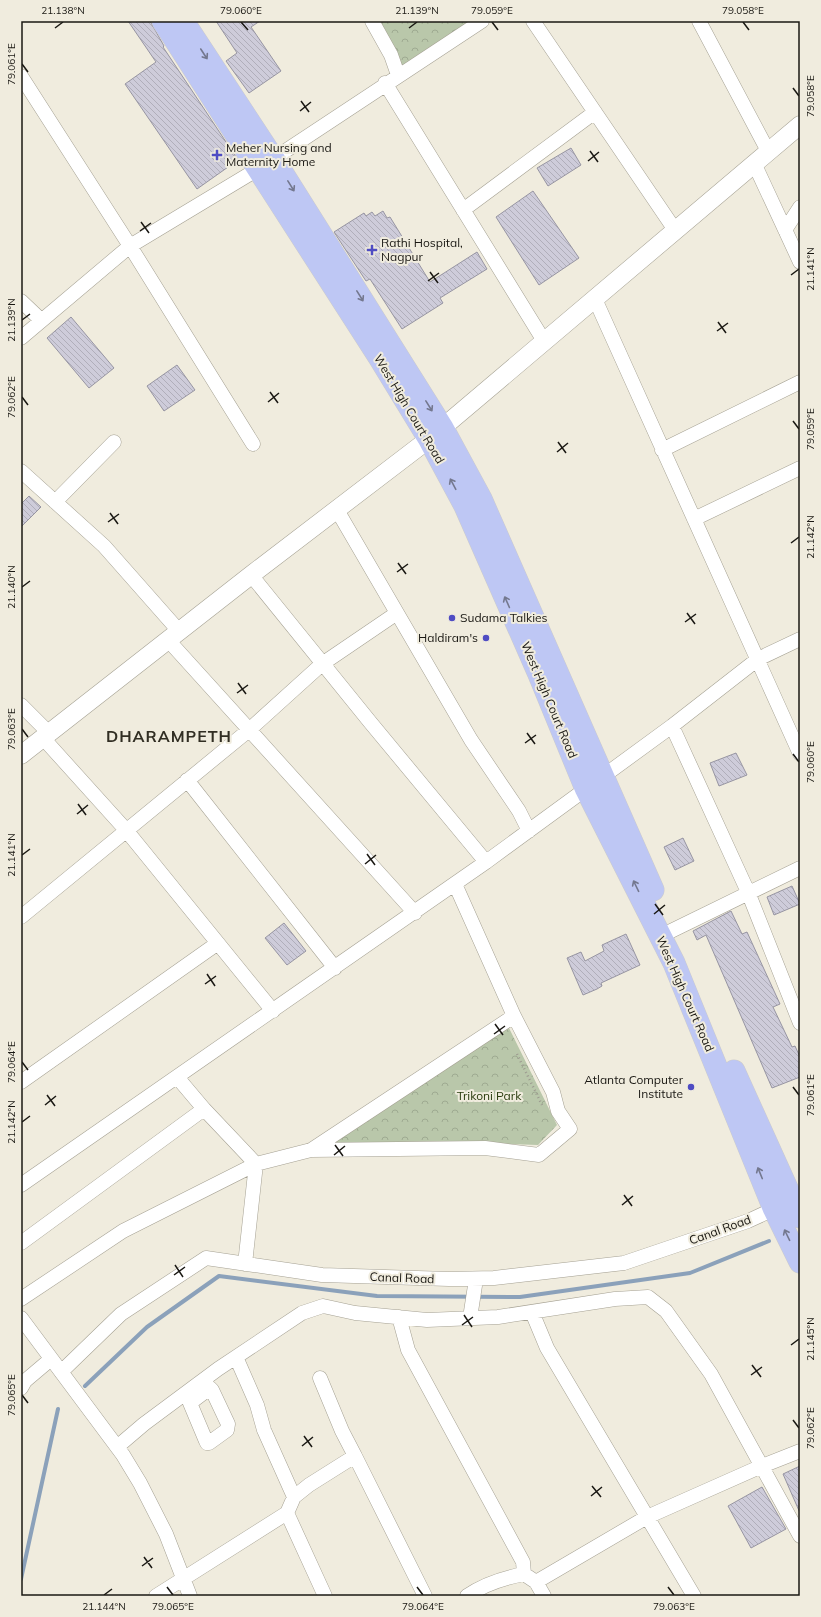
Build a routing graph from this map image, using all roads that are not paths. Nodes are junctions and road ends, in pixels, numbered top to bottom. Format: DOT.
graph roads {
  1 [pos="163,21"];
  2 [pos="183,21"];
  3 [pos="372,21"];
  4 [pos="482,21"];
  5 [pos="533,21"];
  6 [pos="699,21"];
  7 [pos="398,75"];
  8 [pos="21,76"];
  9 [pos="385,83"];
  10 [pos="595,112"];
  11 [pos="800,125"];
  12 [pos="768,151"];
  13 [pos="265,163"];
  14 [pos="754,163"];
  15 [pos="800,207"];
  16 [pos="463,210"];
  17 [pos="675,230"];
  18 [pos="785,230"];
  19 [pos="130,246"];
  20 [pos="800,262"];
  21 [pos="594,299"];
  22 [pos="21,301"];
  23 [pos="41,320"];
  24 [pos="21,338"];
  25 [pos="544,341"];
  26 [pos="800,382"];
  27 [pos="436,433"];
  28 [pos="114,442"];
  29 [pos="252,444"];
  30 [pos="662,450"];
  31 [pos="800,468"];
  32 [pos="21,471"];
  33 [pos="55,502"];
  34 [pos="337,510"];
  35 [pos="694,519"];
  36 [pos="251,576"];
  37 [pos="397,613"];
  38 [pos="174,636"];
  39 [pos="800,639"];
  40 [pos="758,659"];
  41 [pos="322,664"];
  42 [pos="21,705"];
  43 [pos="672,726"];
  44 [pos="248,730"];
  45 [pos="46,735"];
  46 [pos="800,754"];
  47 [pos="21,755"];
  48 [pos="187,780"];
  49 [pos="594,783"];
  50 [pos="126,830"];
  51 [pos="529,831"];
  52 [pos="486,862"];
  53 [pos="800,868"];
  54 [pos="455,884"];
  55 [pos="748,892"];
  56 [pos="414,913"];
  57 [pos="21,917"];
  58 [pos="672,931"];
  59 [pos="218,943"];
  60 [pos="335,968"];
  61 [pos="273,1011"];
  62 [pos="514,1016"];
  63 [pos="800,1023"];
  64 [pos="177,1078"];
  65 [pos="21,1082"];
  66 [pos="204,1109"];
  67 [pos="311,1150"];
  68 [pos="256,1164"];
  69 [pos="21,1185"];
  70 [pos="792,1206"];
  71 [pos="21,1243"];
  72 [pos="800,1262"];
  73 [pos="245,1264"];
  74 [pos="476,1279"];
  75 [pos="21,1299"];
  76 [pos="532,1312"];
  77 [pos="399,1317"];
  78 [pos="21,1318"];
  79 [pos="470,1318"];
  80 [pos="236,1358"];
  81 [pos="51,1359"];
  82 [pos="61,1372"];
  83 [pos="320,1378"];
  84 [pos="21,1388"];
  85 [pos="117,1447"];
  86 [pos="800,1451"];
  87 [pos="355,1456"];
  88 [pos="762,1466"];
  89 [pos="294,1497"];
  90 [pos="287,1513"];
  91 [pos="647,1517"];
  92 [pos="800,1536"];
  93 [pos="524,1574"];
  94 [pos="183,1578"];
  95 [pos="536,1582"];
  96 [pos="156,1596"];
  97 [pos="190,1596"];
  98 [pos="325,1596"];
  99 [pos="425,1596"];
  100 [pos="467,1596"];
  101 [pos="544,1596"];
  102 [pos="694,1596"];
  1 -- 13 [label="main road, West High Court Road"];
  2 -- 13 [label="main road, West High Court Road, one-way"];
  3 -- 7 [label="street"];
  4 -- 7 [label="street"];
  5 -- 10 [label="street"];
  6 -- 12 [label="street"];
  7 -- 9 [label="street"];
  8 -- 19 [label="street"];
  9 -- 13 [label="street"];
  9 -- 16 [label="street"];
  10 -- 16 [label="street"];
  10 -- 17 [label="street"];
  11 -- 12 [label="street"];
  12 -- 14 [label="street"];
  13 -- 19 [label="street"];
  13 -- 27 [label="main road, West High Court Road"];
  14 -- 17 [label="street"];
  14 -- 18 [label="street"];
  15 -- 18 [label="street"];
  16 -- 25 [label="street"];
  17 -- 21 [label="street"];
  18 -- 20 [label="street"];
  19 -- 23 [label="street"];
  19 -- 29 [label="street"];
  21 -- 25 [label="street"];
  21 -- 30 [label="street"];
  22 -- 23 [label="street"];
  23 -- 24 [label="street"];
  25 -- 27 [label="street"];
  26 -- 30 [label="street"];
  27 -- 34 [label="street"];
  27 -- 49 [label="main road, West High Court Road"];
  28 -- 33 [label="street"];
  30 -- 35 [label="street"];
  31 -- 35 [label="street"];
  32 -- 33 [label="street"];
  33 -- 38 [label="street"];
  34 -- 36 [label="street"];
  34 -- 37 [label="street"];
  35 -- 40 [label="street"];
  36 -- 38 [label="street"];
  36 -- 41 [label="street"];
  37 -- 41 [label="street"];
  37 -- 51 [label="street"];
  38 -- 44 [label="street"];
  38 -- 45 [label="street"];
  39 -- 40 [label="street"];
  40 -- 43 [label="street"];
  40 -- 46 [label="street"];
  41 -- 44 [label="street"];
  41 -- 52 [label="street"];
  42 -- 45 [label="street"];
  43 -- 49 [label="street"];
  43 -- 55 [label="street"];
  44 -- 48 [label="street"];
  44 -- 56 [label="street"];
  45 -- 47 [label="street"];
  45 -- 50 [label="street"];
  48 -- 50 [label="street"];
  48 -- 60 [label="street"];
  49 -- 51 [label="street"];
  49 -- 58 [label="main road, West High Court Road"];
  70 -- 49 [label="main road, West High Court Road, one-way"];
  50 -- 57 [label="street"];
  50 -- 59 [label="street"];
  51 -- 52 [label="street"];
  52 -- 54 [label="street"];
  53 -- 55 [label="street"];
  54 -- 56 [label="street"];
  54 -- 62 [label="street"];
  55 -- 58 [label="street"];
  55 -- 63 [label="street"];
  56 -- 60 [label="street"];
  58 -- 70 [label="main road, West High Court Road"];
  59 -- 61 [label="street"];
  59 -- 65 [label="street"];
  60 -- 61 [label="street"];
  61 -- 64 [label="street"];
  62 -- 67 [label="street"];
  62 -- 67 [label="street"];
  64 -- 66 [label="street"];
  64 -- 69 [label="street"];
  66 -- 68 [label="street"];
  66 -- 71 [label="street"];
  67 -- 68 [label="street"];
  68 -- 73 [label="street"];
  68 -- 75 [label="street"];
  72 -- 70 [label="main road, West High Court Road, one-way"];
  70 -- 74 [label="street, Canal Road"];
  73 -- 74 [label="street, Canal Road"];
  73 -- 82 [label="street, Canal Road"];
  74 -- 79 [label="street"];
  76 -- 79 [label="street"];
  76 -- 88 [label="street"];
  76 -- 91 [label="street"];
  77 -- 79 [label="street"];
  77 -- 80 [label="street"];
  77 -- 93 [label="street"];
  78 -- 81 [label="street"];
  80 -- 85 [label="street"];
  80 -- 89 [label="street"];
  81 -- 82 [label="street"];
  81 -- 84 [label="street"];
  82 -- 85 [label="street"];
  83 -- 87 [label="street"];
  85 -- 94 [label="street"];
  86 -- 88 [label="street"];
  87 -- 89 [label="street"];
  87 -- 99 [label="street"];
  88 -- 91 [label="street"];
  88 -- 92 [label="street"];
  89 -- 90 [label="street"];
  90 -- 94 [label="street"];
  90 -- 98 [label="street"];
  91 -- 95 [label="street"];
  91 -- 102 [label="street"];
  93 -- 95 [label="street"];
  93 -- 100 [label="street"];
  94 -- 96 [label="street"];
  94 -- 97 [label="street"];
  95 -- 101 [label="street"];
}
